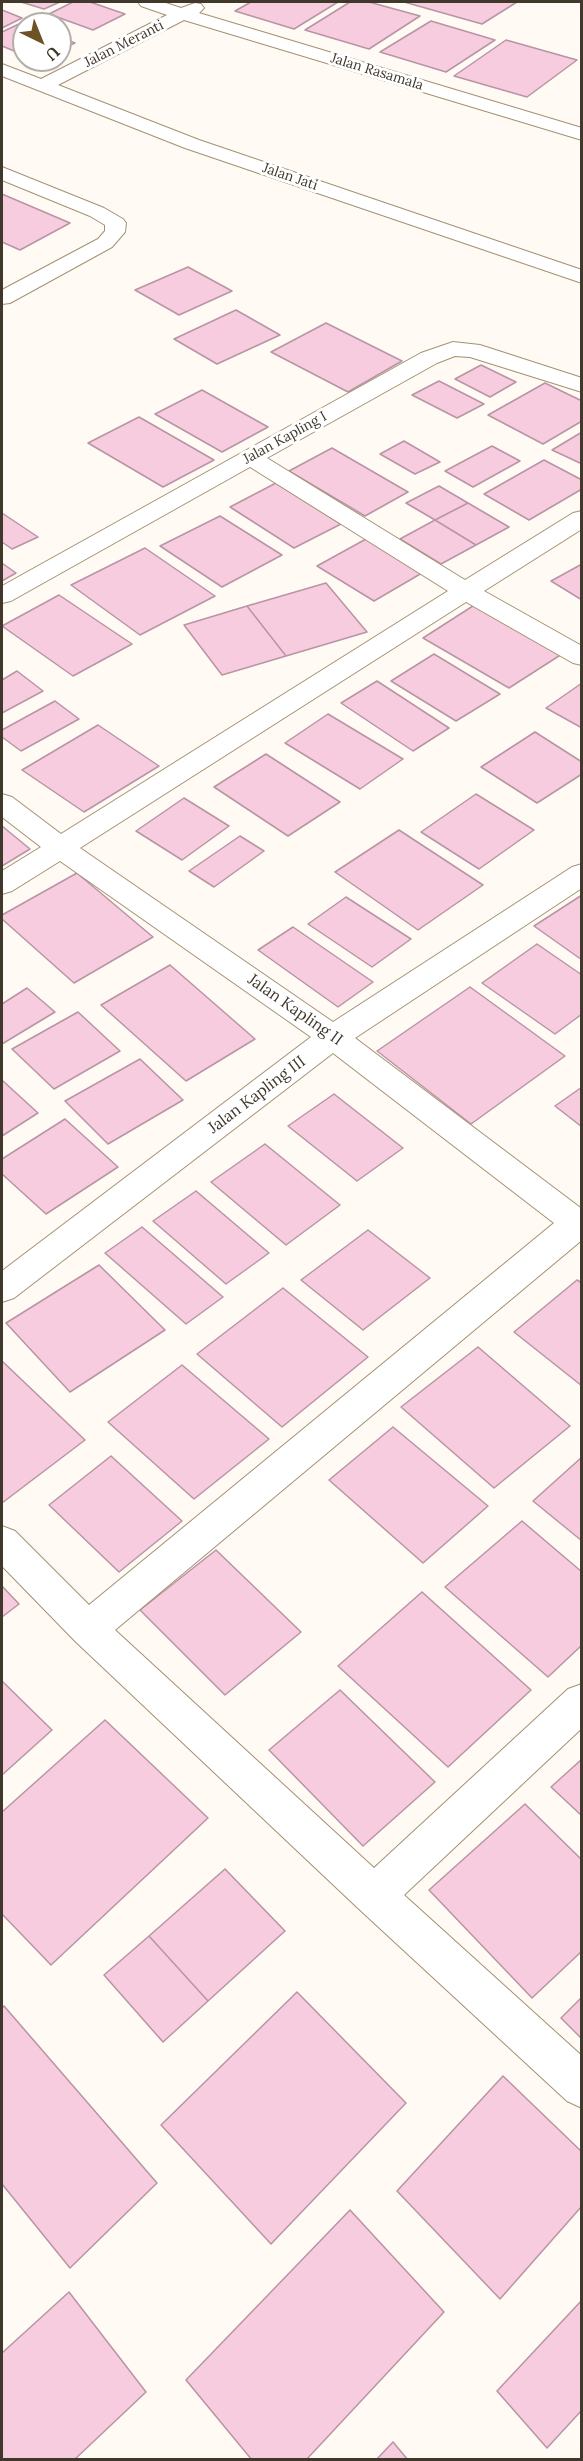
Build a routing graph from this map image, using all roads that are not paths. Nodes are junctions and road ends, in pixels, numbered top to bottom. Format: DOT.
graph roads {
  1 [pos="147,2"];
  2 [pos="207,2"];
  3 [pos="182,15"];
  4 [pos="2,70"];
  5 [pos="41,86"];
  6 [pos="578,133"];
  7 [pos="2,173"];
  8 [pos="582,277"];
  9 [pos="2,298"];
  10 [pos="582,385"];
  11 [pos="250,457"];
  12 [pos="582,518"];
  13 [pos="465,591"];
  14 [pos="2,596"];
  15 [pos="582,657"];
  16 [pos="2,803"];
  17 [pos="60,847"];
  18 [pos="582,874"];
  19 [pos="2,884"];
  20 [pos="333,1036"];
  21 [pos="579,1225"];
  22 [pos="2,1289"];
  23 [pos="2,1542"];
  24 [pos="88,1629"];
  25 [pos="582,1702"];
  26 [pos="374,1895"];
  27 [pos="582,2086"];
  1 -- 3 [label="street, Jalan Rasamala"];
  2 -- 3 [label="street, Jalan Meranti"];
  3 -- 5 [label="street, Jalan Meranti"];
  3 -- 6 [label="street, Jalan Rasamala"];
  4 -- 5 [label="street, Jalan Jati"];
  5 -- 8 [label="street, Jalan Jati"];
  7 -- 9 [label="street"];
  10 -- 11 [label="street, Jalan Kapling I"];
  11 -- 13 [label="street"];
  11 -- 14 [label="street, Jalan Kapling I"];
  12 -- 13 [label="street"];
  13 -- 15 [label="street"];
  13 -- 17 [label="street"];
  16 -- 17 [label="street, Jalan Kapling II"];
  17 -- 19 [label="street"];
  17 -- 20 [label="street, Jalan Kapling II"];
  18 -- 20 [label="street, Jalan Kapling III"];
  20 -- 21 [label="street, Jalan Kapling II"];
  20 -- 22 [label="street, Jalan Kapling III"];
  21 -- 24 [label="street"];
  23 -- 24 [label="street"];
  24 -- 26 [label="street"];
  25 -- 26 [label="street"];
  26 -- 27 [label="street"];
}
